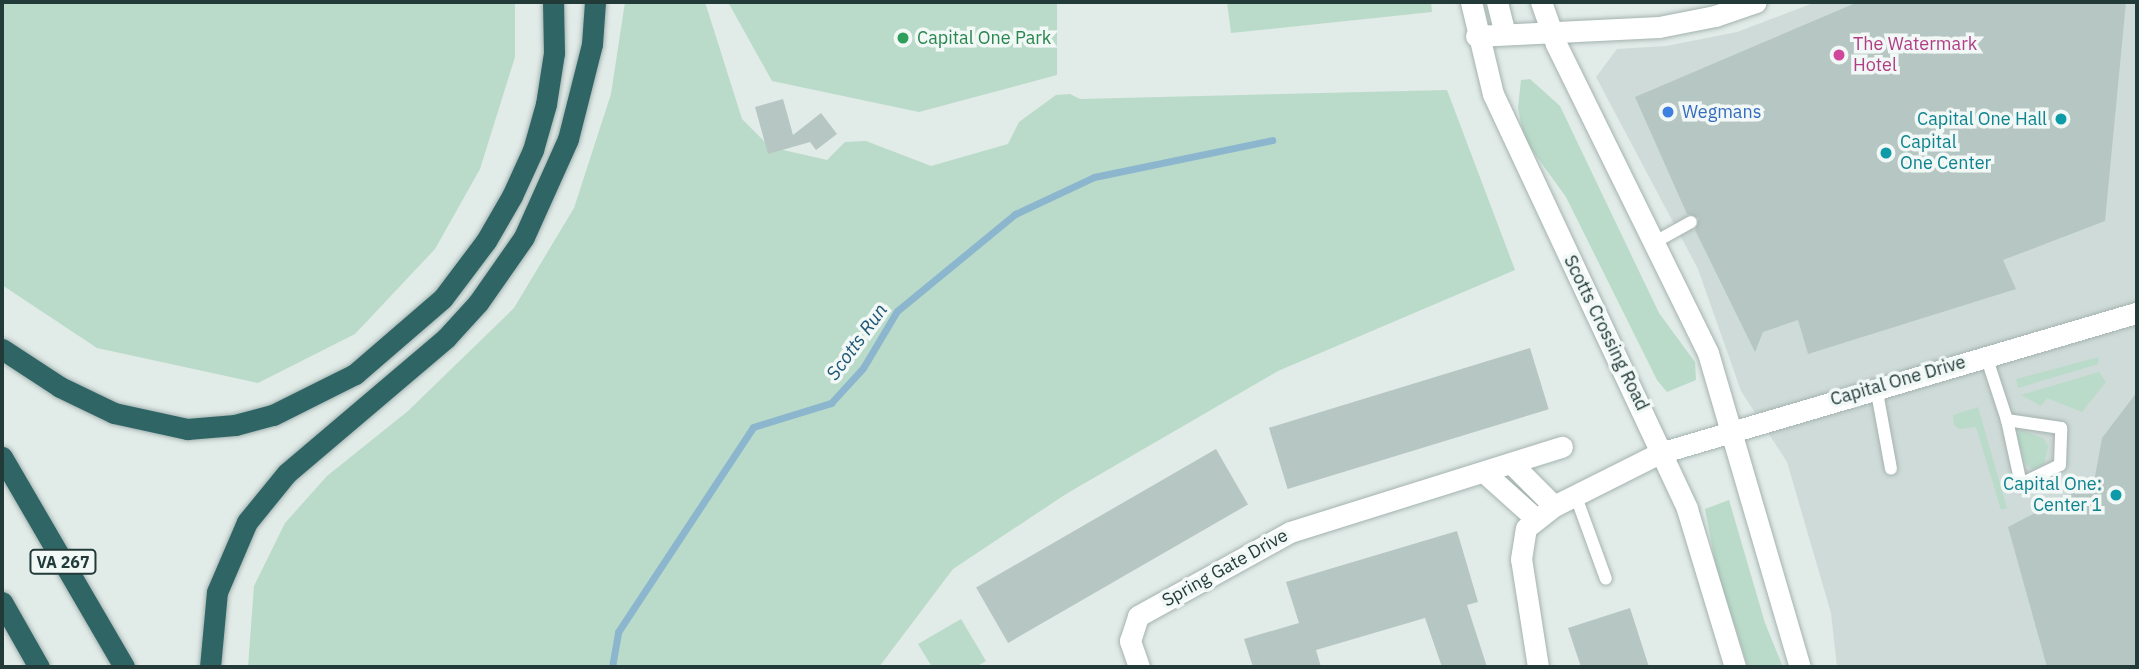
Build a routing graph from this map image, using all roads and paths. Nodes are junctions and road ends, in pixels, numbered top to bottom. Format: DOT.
graph roads {
  1 [pos="553,2"];
  2 [pos="595,2"];
  3 [pos="1471,2"];
  4 [pos="1497,2"];
  5 [pos="1541,2"];
  6 [pos="1756,2"];
  7 [pos="1550,32"];
  8 [pos="1505,34"];
  9 [pos="1476,36"];
  10 [pos="1691,222"];
  11 [pos="1655,242"];
  12 [pos="2137,313"];
  13 [pos="2,349"];
  14 [pos="1986,356"];
  15 [pos="1876,387"];
  16 [pos="2007,420"];
  17 [pos="1728,430"];
  18 [pos="1562,447"];
  19 [pos="1660,453"];
  20 [pos="2,457"];
  21 [pos="1512,464"];
  22 [pos="1891,468"];
  23 [pos="1486,474"];
  24 [pos="1576,494"];
  25 [pos="1554,506"];
  26 [pos="1534,517"];
  27 [pos="1606,579"];
  28 [pos="2,602"];
  29 [pos="40,667"];
  30 [pos="124,667"];
  31 [pos="210,667"];
  32 [pos="1139,667"];
  33 [pos="1538,667"];
  34 [pos="1735,667"];
  35 [pos="1800,667"];
  1 -- 13 [label="highway"];
  2 -- 31 [label="highway"];
  3 -- 9 [label="street, Scotts Crossing Road"];
  4 -- 8 [label="street"];
  5 -- 7 [label="street"];
  6 -- 7 [label="street"];
  7 -- 8 [label="street"];
  7 -- 11 [label="street"];
  8 -- 9 [label="street"];
  9 -- 19 [label="street, Scotts Crossing Road"];
  10 -- 11 [label="lane"];
  11 -- 17 [label="street"];
  12 -- 14 [label="street, Capital One Drive"];
  14 -- 15 [label="street, Capital One Drive"];
  14 -- 16 [label="lane"];
  15 -- 17 [label="street, Capital One Drive"];
  15 -- 22 [label="lane"];
  16 -- 16 [label="lane"];
  17 -- 19 [label="street, Capital One Drive"];
  17 -- 35 [label="street"];
  18 -- 21 [label="street, Spring Gate Drive"];
  19 -- 24 [label="street"];
  19 -- 34 [label="street, Scotts Crossing Road"];
  20 -- 30 [label="highway, VA 267"];
  21 -- 23 [label="street, Spring Gate Drive"];
  21 -- 25 [label="street"];
  23 -- 26 [label="street"];
  23 -- 32 [label="street, Spring Gate Drive"];
  24 -- 25 [label="street"];
  24 -- 27 [label="lane"];
  25 -- 26 [label="street"];
  26 -- 33 [label="street"];
  28 -- 29 [label="highway"];
}
